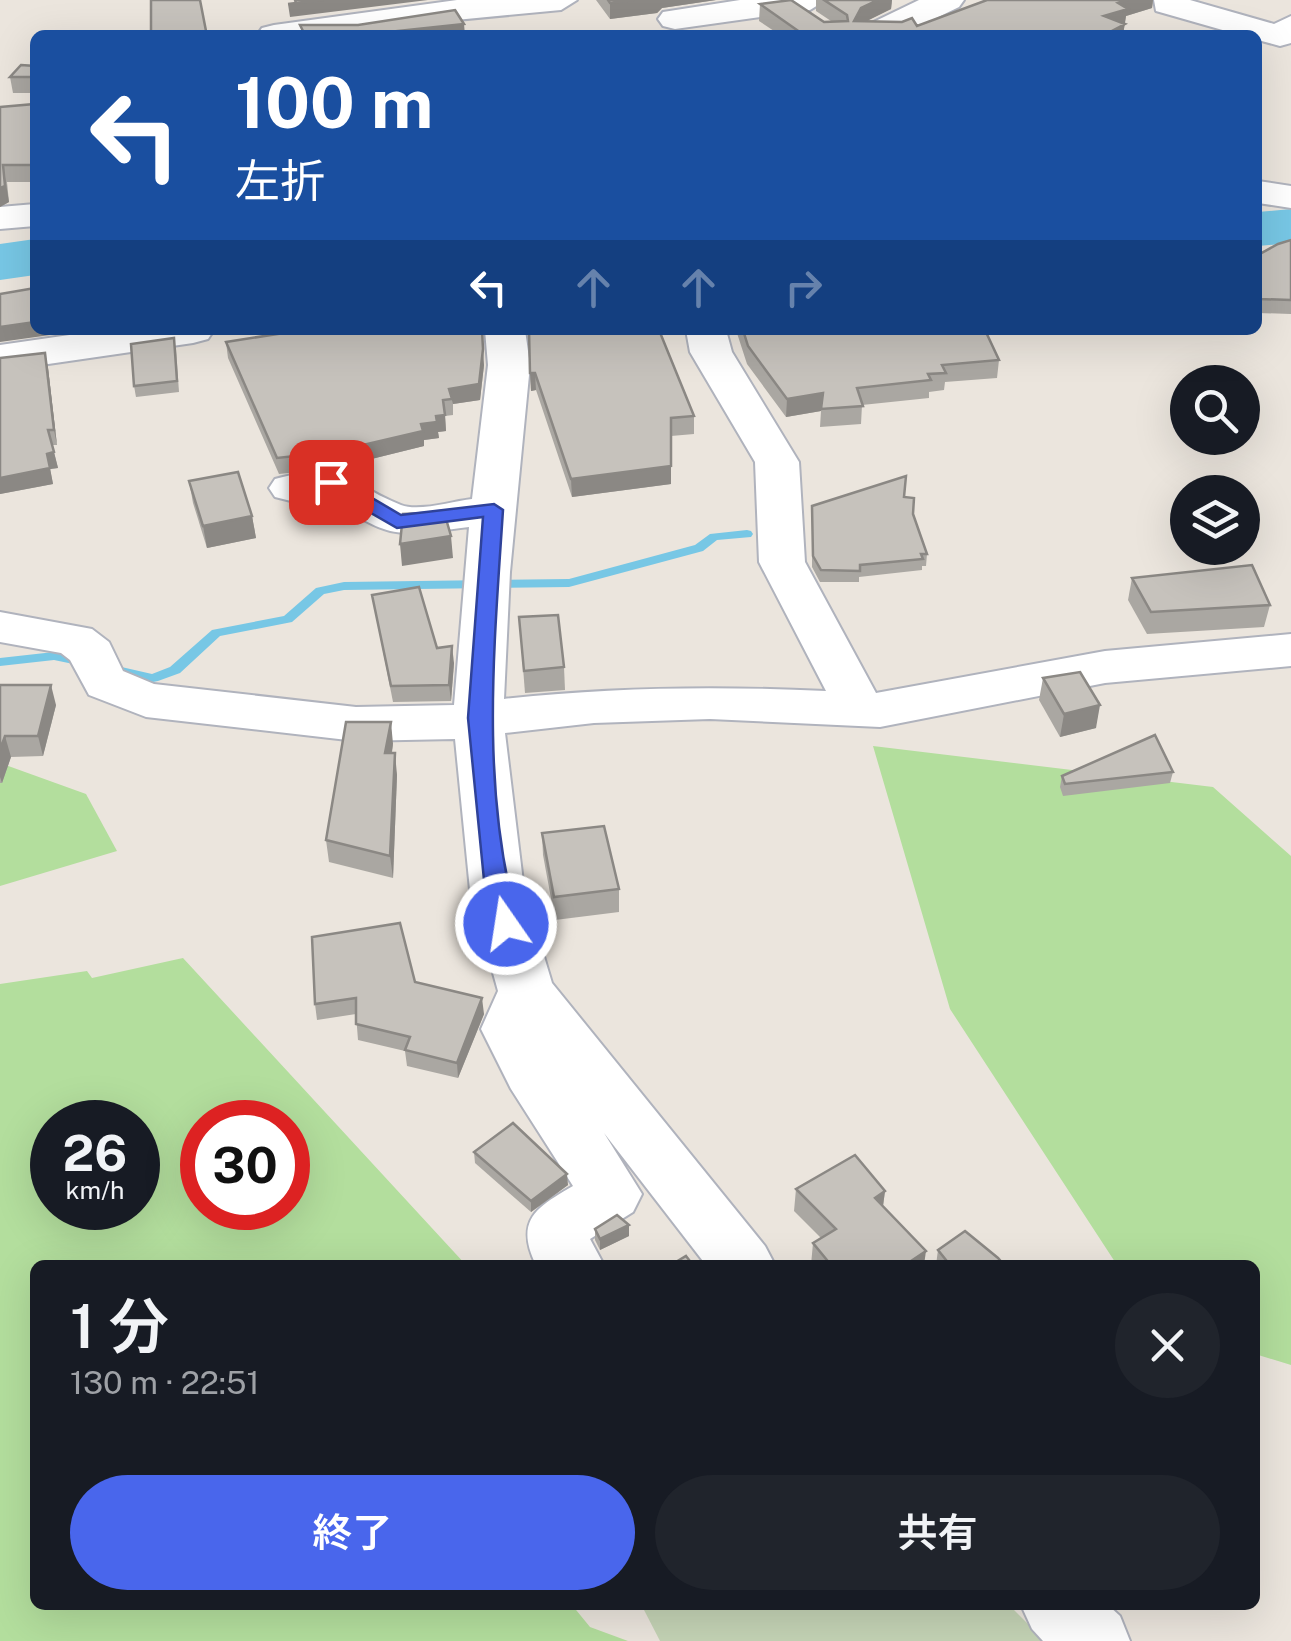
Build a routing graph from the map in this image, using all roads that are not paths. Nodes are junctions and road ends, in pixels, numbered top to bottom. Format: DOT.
graph roads {
  1 [pos="271,0"];
  2 [pos="561,0"];
  3 [pos="810,0"];
  4 [pos="947,0"];
  5 [pos="745,4"];
  6 [pos="1163,9"];
  7 [pos="676,19"];
  8 [pos="273,30"];
  9 [pos="316,30"];
  10 [pos="884,30"];
  11 [pos="1229,30"];
  12 [pos="1262,193"];
  13 [pos="1291,197"];
  14 [pos="30,215"];
  15 [pos="0,218"];
  16 [pos="159,335"];
  17 [pos="506,335"];
  18 [pos="707,335"];
  19 [pos="0,358"];
  20 [pos="321,482"];
  21 [pos="494,510"];
  22 [pos="0,628"];
  23 [pos="1291,650"];
  24 [pos="860,710"];
  25 [pos="478,718"];
  26 [pos="526,991"];
  27 [pos="568,1260"];
  28 [pos="739,1260"];
  29 [pos="1062,1610"];
  30 [pos="1094,1641"];
  1 -- 8 [label="street"];
  2 -- 9 [label="street"];
  3 -- 5 [label="street"];
  4 -- 10 [label="street"];
  5 -- 7 [label="street"];
  6 -- 11 [label="street"];
  12 -- 13 [label="street"];
  14 -- 15 [label="street"];
  16 -- 19 [label="street"];
  17 -- 21 [label="street"];
  18 -- 24 [label="street"];
  20 -- 21 [label="street"];
  21 -- 25 [label="street"];
  22 -- 25 [label="street"];
  23 -- 24 [label="street"];
  24 -- 25 [label="street"];
  25 -- 26 [label="street"];
  26 -- 27 [label="street"];
  26 -- 28 [label="street"];
  29 -- 30 [label="street"];
}
